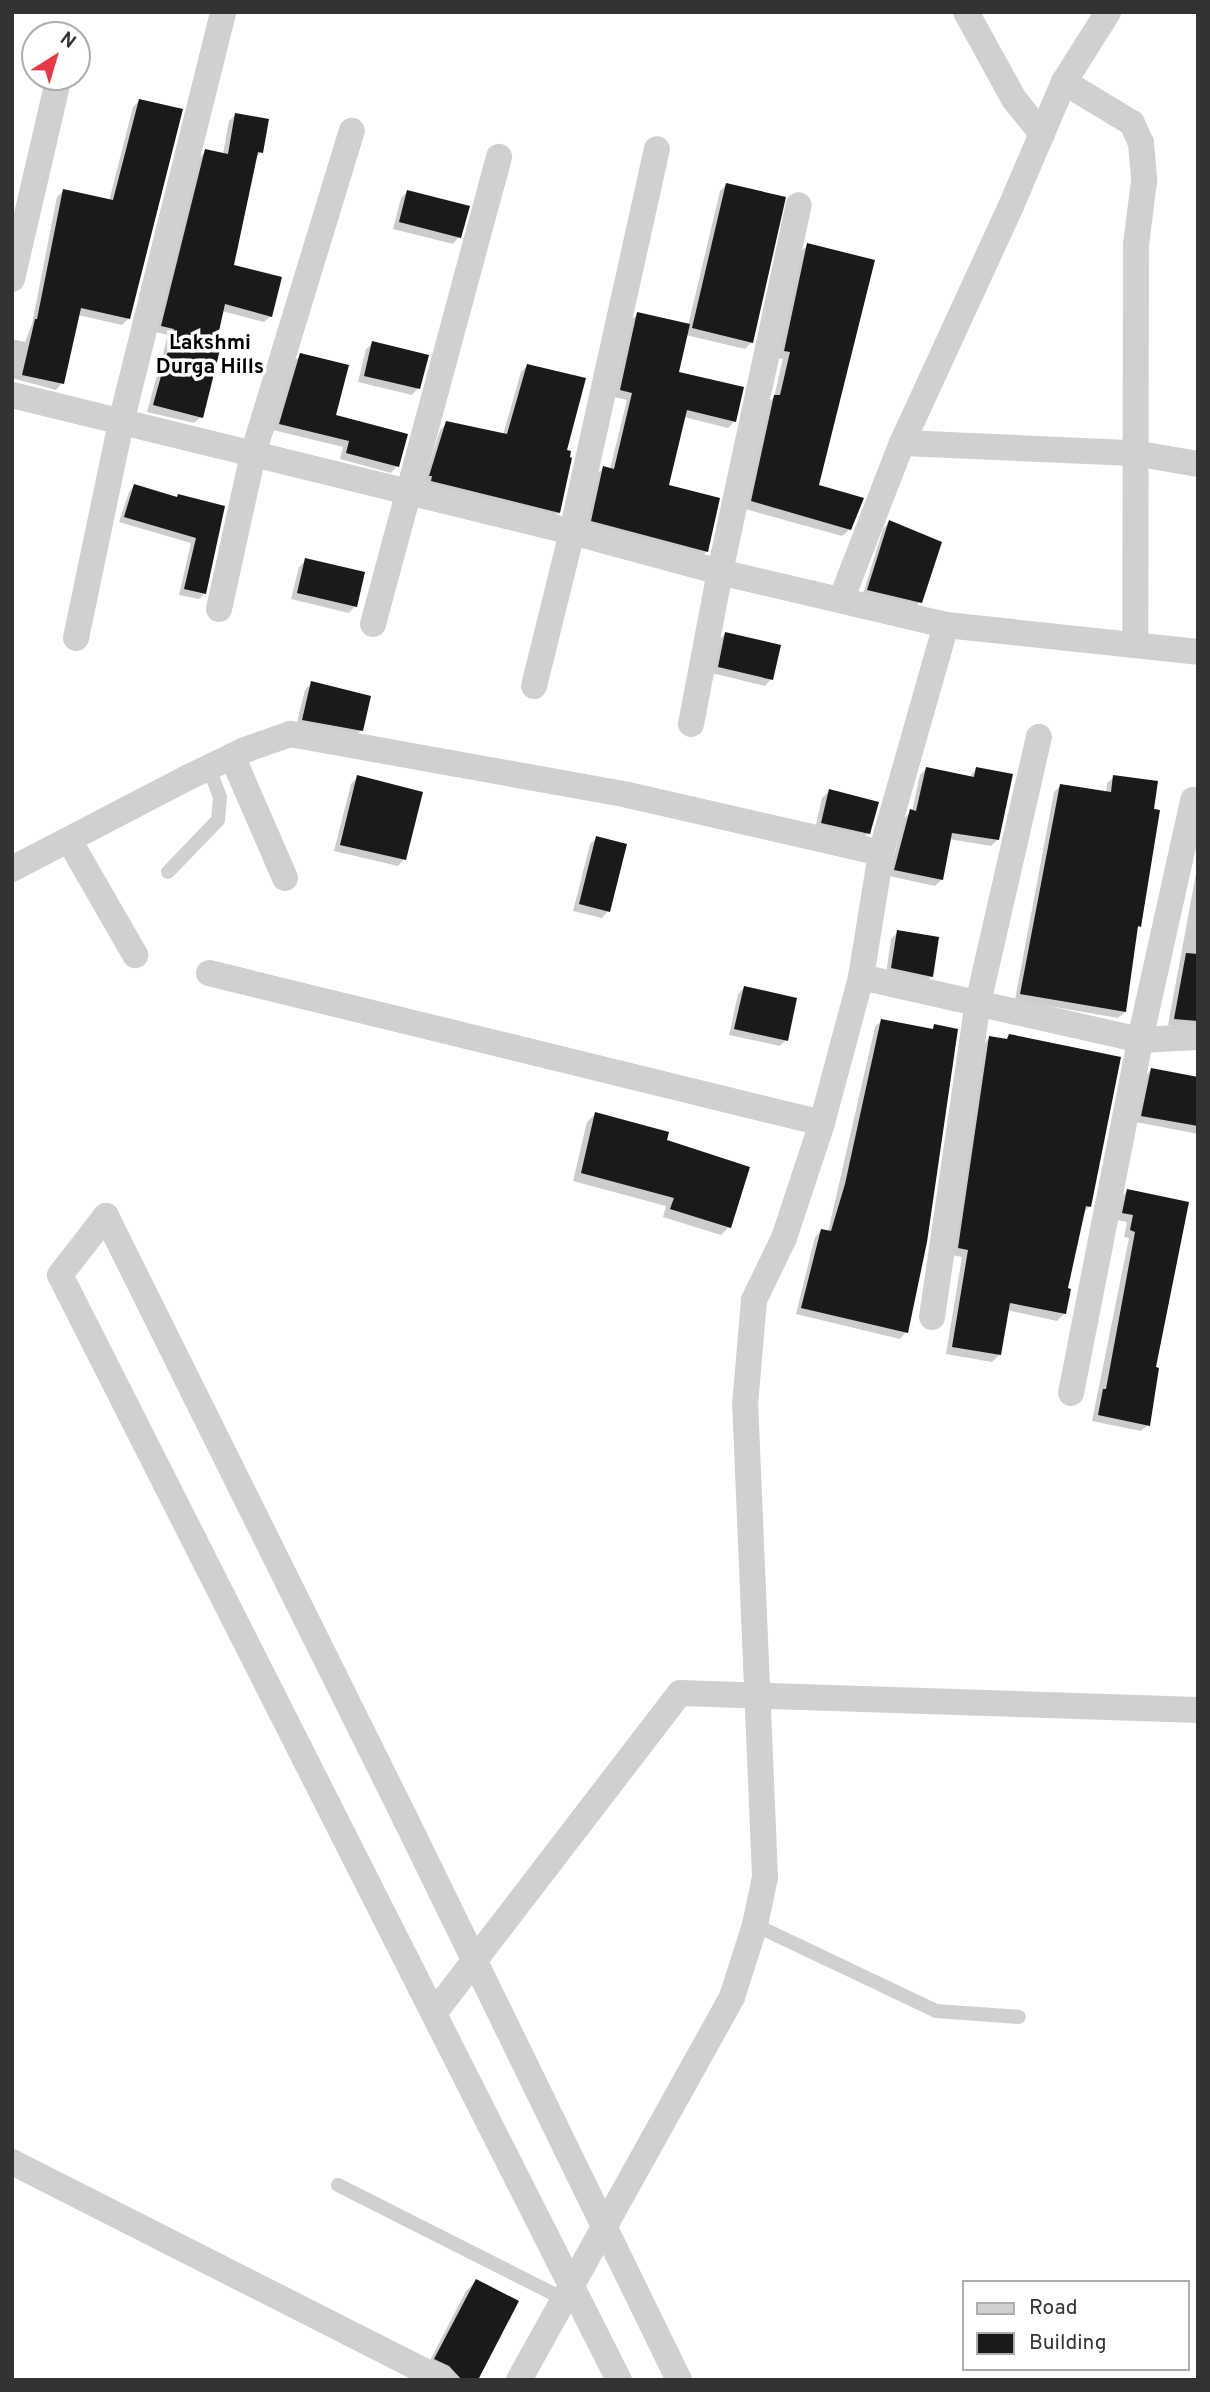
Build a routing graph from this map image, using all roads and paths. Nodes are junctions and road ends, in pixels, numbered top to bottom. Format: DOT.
graph roads {
  1 [pos="223,12"];
  2 [pos="965,12"];
  3 [pos="1108,12"];
  4 [pos="1064,82"];
  5 [pos="56,91"];
  6 [pos="352,131"];
  7 [pos="1042,134"];
  8 [pos="657,149"];
  9 [pos="499,157"];
  10 [pos="799,205"];
  11 [pos="12,279"];
  12 [pos="12,395"];
  13 [pos="121,422"];
  14 [pos="902,443"];
  15 [pos="1134,453"];
  16 [pos="253,454"];
  17 [pos="1198,464"];
  18 [pos="410,493"];
  19 [pos="572,532"];
  20 [pos="720,572"];
  21 [pos="841,600"];
  22 [pos="219,609"];
  23 [pos="373,624"];
  24 [pos="946,625"];
  25 [pos="76,638"];
  26 [pos="1135,645"];
  27 [pos="1198,652"];
  28 [pos="534,686"];
  29 [pos="691,724"];
  30 [pos="1039,737"];
  31 [pos="220,762"];
  32 [pos="1193,800"];
  33 [pos="69,840"];
  34 [pos="881,853"];
  35 [pos="12,869"];
  36 [pos="169,872"];
  37 [pos="285,878"];
  38 [pos="135,955"];
  39 [pos="209,972"];
  40 [pos="861,977"];
  41 [pos="978,1003"];
  42 [pos="1198,1037"];
  43 [pos="1140,1040"];
  44 [pos="822,1123"];
  45 [pos="932,1317"];
  46 [pos="1072,1393"];
  47 [pos="758,1694"];
  48 [pos="1198,1710"];
  49 [pos="755,1925"];
  50 [pos="475,1961"];
  51 [pos="435,2012"];
  52 [pos="1018,2017"];
  53 [pos="12,2162"];
  54 [pos="338,2185"];
  55 [pos="604,2227"];
  56 [pos="568,2292"];
  57 [pos="441,2380"];
  58 [pos="519,2380"];
  59 [pos="619,2380"];
  60 [pos="679,2380"];
  1 -- 13 [label="street"];
  2 -- 7 [label="street"];
  3 -- 4 [label="street"];
  4 -- 7 [label="street"];
  4 -- 15 [label="street"];
  5 -- 11 [label="street"];
  6 -- 16 [label="street"];
  7 -- 14 [label="street"];
  8 -- 19 [label="street"];
  9 -- 18 [label="street"];
  10 -- 20 [label="street"];
  12 -- 13 [label="street"];
  13 -- 16 [label="street"];
  13 -- 25 [label="street"];
  14 -- 15 [label="street"];
  14 -- 21 [label="street"];
  15 -- 17 [label="street"];
  15 -- 26 [label="street"];
  16 -- 18 [label="street"];
  16 -- 22 [label="street"];
  18 -- 19 [label="street"];
  18 -- 23 [label="street"];
  19 -- 20 [label="street"];
  19 -- 28 [label="street"];
  20 -- 21 [label="street"];
  20 -- 29 [label="street"];
  21 -- 24 [label="street"];
  24 -- 26 [label="street"];
  24 -- 34 [label="street"];
  26 -- 27 [label="street"];
  30 -- 41 [label="street"];
  31 -- 33 [label="street"];
  31 -- 34 [label="street"];
  31 -- 36 [label="lane"];
  31 -- 37 [label="street"];
  32 -- 43 [label="street"];
  33 -- 35 [label="street"];
  33 -- 38 [label="street"];
  34 -- 40 [label="street"];
  39 -- 44 [label="street"];
  40 -- 41 [label="street"];
  40 -- 44 [label="street"];
  41 -- 43 [label="street"];
  41 -- 45 [label="street"];
  42 -- 43 [label="street"];
  43 -- 46 [label="street"];
  44 -- 47 [label="street"];
  47 -- 48 [label="street"];
  47 -- 49 [label="street"];
  47 -- 50 [label="street"];
  49 -- 52 [label="lane"];
  49 -- 55 [label="street"];
  50 -- 51 [label="street"];
  50 -- 51 [label="street"];
  50 -- 55 [label="street"];
  51 -- 56 [label="street"];
  53 -- 57 [label="street"];
  54 -- 56 [label="lane"];
  55 -- 56 [label="street"];
  55 -- 60 [label="street"];
  56 -- 58 [label="street"];
  56 -- 59 [label="street"];
}
